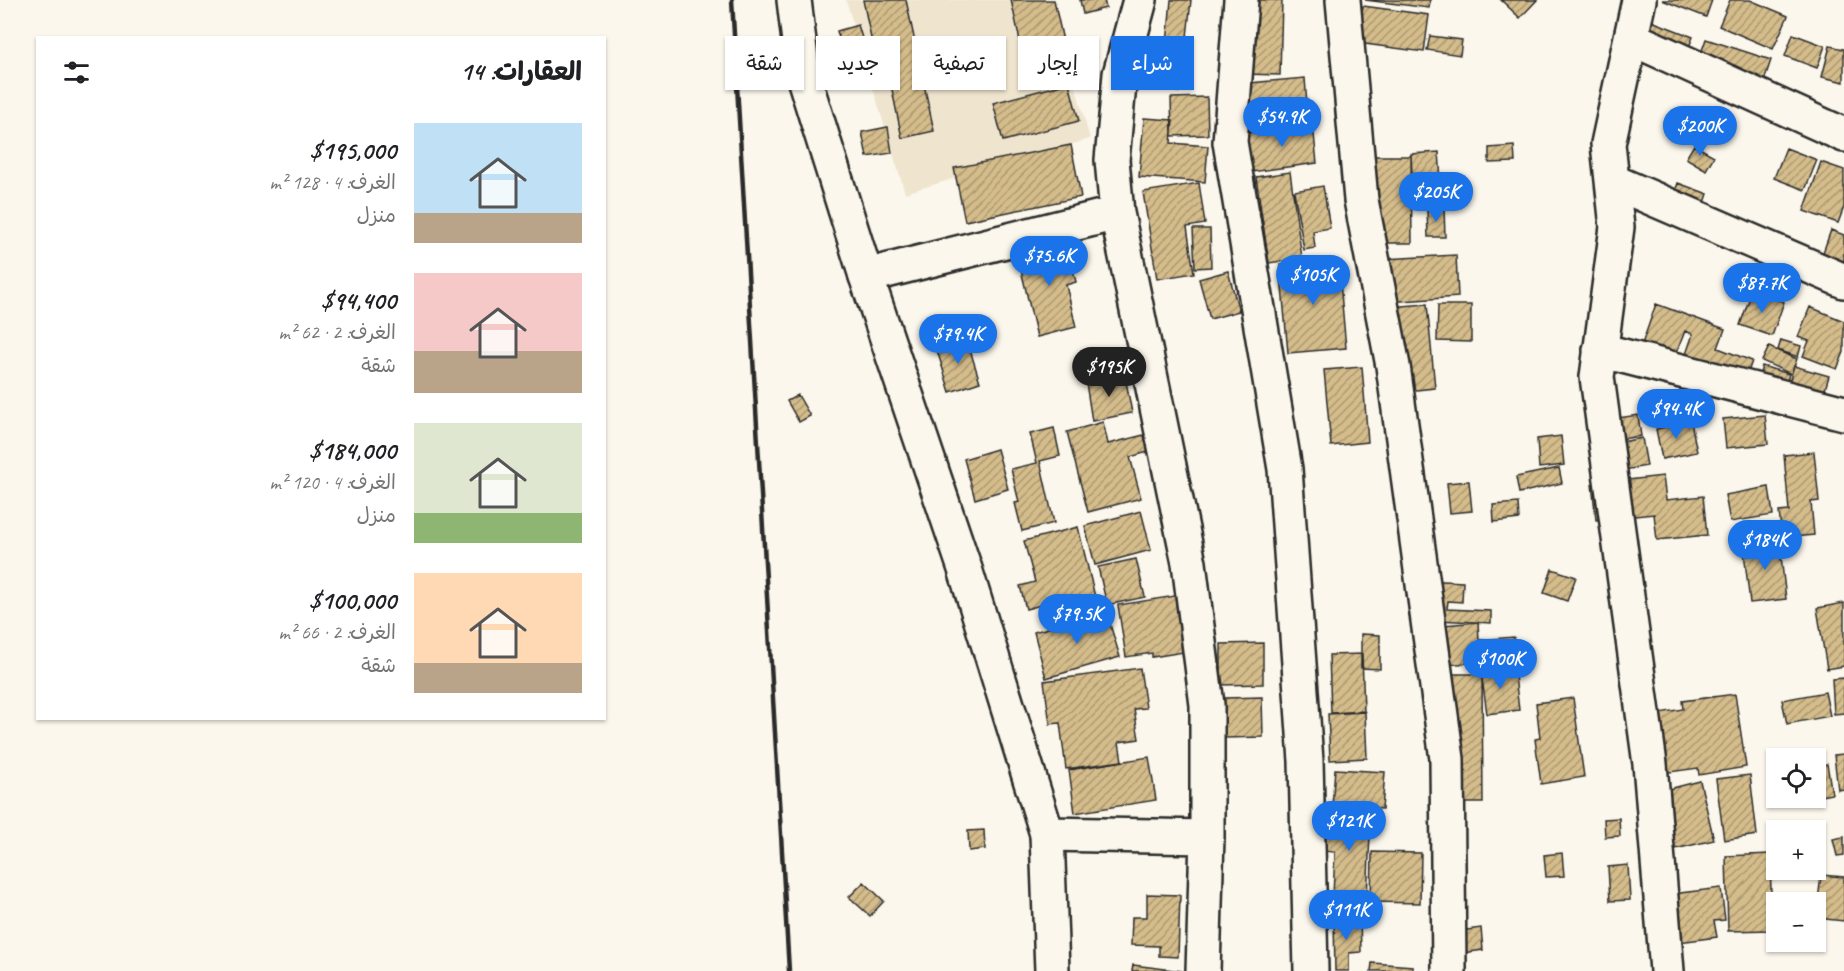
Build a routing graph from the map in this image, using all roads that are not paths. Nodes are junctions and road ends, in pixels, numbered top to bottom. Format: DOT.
graph roads {
  1 [pos="794,0"];
  2 [pos="1140,0"];
  3 [pos="1241,0"];
  4 [pos="1343,0"];
  5 [pos="1639,0"];
  6 [pos="1631,38"];
  7 [pos="1844,135"];
  8 [pos="1612,181"];
  9 [pos="1117,213"];
  10 [pos="866,276"];
  11 [pos="1844,281"];
  12 [pos="1600,350"];
  13 [pos="1844,414"];
  14 [pos="1047,834"];
  15 [pos="1207,837"];
  16 [pos="1052,971"];
  17 [pos="1203,971"];
  18 [pos="1311,971"];
  19 [pos="1449,971"];
  20 [pos="1667,971"];
  1 -- 10 [label="street"];
  2 -- 9 [label="street"];
  3 -- 18 [label="street"];
  4 -- 19 [label="street"];
  5 -- 6 [label="street"];
  6 -- 7 [label="street"];
  6 -- 8 [label="street"];
  8 -- 11 [label="street"];
  8 -- 12 [label="street"];
  9 -- 10 [label="street"];
  9 -- 15 [label="street"];
  10 -- 14 [label="street"];
  12 -- 13 [label="street"];
  12 -- 20 [label="street"];
  14 -- 15 [label="street"];
  14 -- 16 [label="street"];
  15 -- 17 [label="street"];
}
